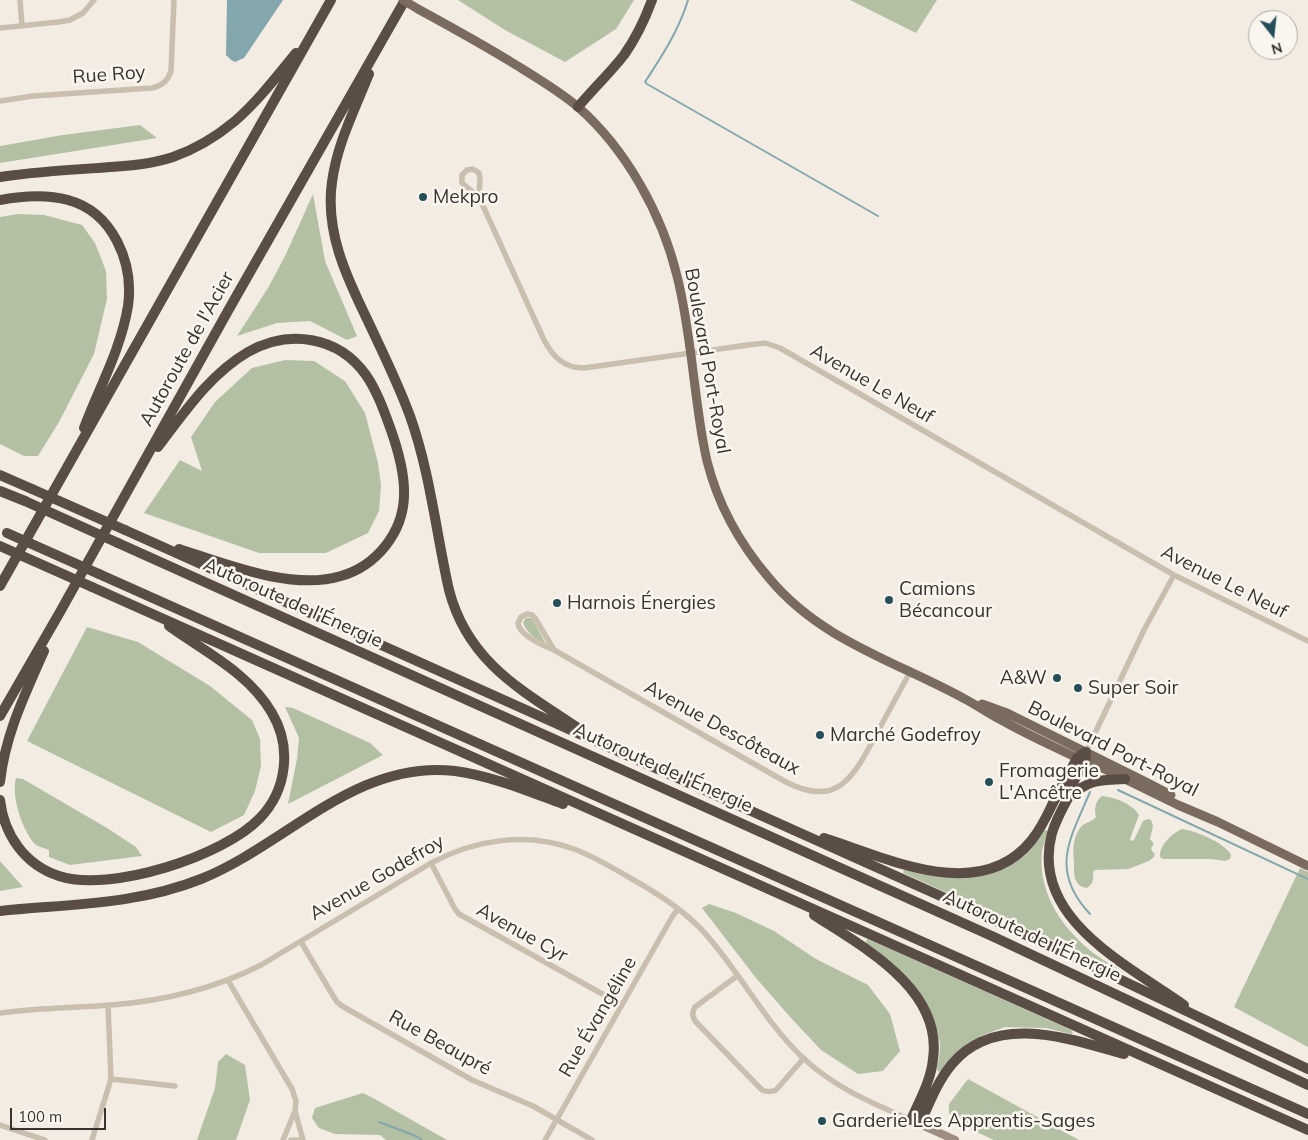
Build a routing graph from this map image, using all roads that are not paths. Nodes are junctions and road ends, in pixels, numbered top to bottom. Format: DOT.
graph roads {
  1 [pos="20,0"];
  2 [pos="94,0"];
  3 [pos="174,0"];
  4 [pos="331,0"];
  5 [pos="404,0"];
  6 [pos="652,0"];
  7 [pos="22,25"];
  8 [pos="0,28"];
  9 [pos="314,30"];
  10 [pos="384,37"];
  11 [pos="0,100"];
  12 [pos="578,107"];
  13 [pos="0,177"];
  14 [pos="479,196"];
  15 [pos="0,200"];
  16 [pos="690,353"];
  17 [pos="69,465"];
  18 [pos="137,473"];
  19 [pos="0,475"];
  20 [pos="0,490"];
  21 [pos="3,531"];
  22 [pos="139,537"];
  23 [pos="0,546"];
  24 [pos="1174,575"];
  25 [pos="0,586"];
  26 [pos="60,612"];
  27 [pos="152,613"];
  28 [pos="1308,641"];
  29 [pos="554,650"];
  30 [pos="910,672"];
  31 [pos="0,716"];
  32 [pos="605,746"];
  33 [pos="1083,757"];
  34 [pos="1125,779"];
  35 [pos="0,782"];
  36 [pos="1069,796"];
  37 [pos="0,800"];
  38 [pos="1218,822"];
  39 [pos="778,823"];
  40 [pos="629,827"];
  41 [pos="431,863"];
  42 [pos="1308,866"];
  43 [pos="785,897"];
  44 [pos="678,909"];
  45 [pos="0,911"];
  46 [pos="300,942"];
  47 [pos="737,976"];
  48 [pos="228,980"];
  49 [pos="108,1005"];
  50 [pos="622,1005"];
  51 [pos="0,1013"];
  52 [pos="1208,1021"];
  53 [pos="804,1058"];
  54 [pos="1160,1064"];
  55 [pos="1308,1068"];
  56 [pos="111,1079"];
  57 [pos="1308,1085"];
  58 [pos="174,1086"];
  59 [pos="296,1111"];
  60 [pos="1308,1114"];
  61 [pos="557,1120"];
  62 [pos="916,1122"];
  63 [pos="0,1125"];
  64 [pos="1308,1130"];
  65 [pos="45,1140"];
  66 [pos="92,1140"];
  67 [pos="284,1140"];
  68 [pos="291,1140"];
  69 [pos="298,1140"];
  70 [pos="303,1140"];
  71 [pos="545,1140"];
  72 [pos="592,1140"];
  73 [pos="955,1140"];
  1 -- 7 [label="street"];
  2 -- 7 [label="street"];
  3 -- 11 [label="street, Rue Roy"];
  4 -- 9 [label="highway"];
  5 -- 10 [label="highway, Autoroute de l'Acier"];
  5 -- 12 [label="main road, Boulevard Port-Royal, bridge"];
  6 -- 12 [label="highway"];
  7 -- 8 [label="street"];
  9 -- 13 [label="highway"];
  9 -- 17 [label="highway"];
  10 -- 18 [label="highway, Autoroute de l'Acier"];
  10 -- 32 [label="highway"];
  12 -- 16 [label="main road, Boulevard Port-Royal"];
  14 -- 14 [label="street, Avenue Le Neuf"];
  14 -- 16 [label="street, Avenue Le Neuf"];
  15 -- 17 [label="highway"];
  16 -- 24 [label="street, Avenue Le Neuf"];
  16 -- 30 [label="main road, Boulevard Port-Royal"];
  17 -- 25 [label="highway"];
  18 -- 22 [label="highway"];
  18 -- 26 [label="highway, Autoroute de l'Acier"];
  19 -- 22 [label="highway, bridge"];
  20 -- 57 [label="highway, Autoroute de l'Énergie, bridge"];
  21 -- 60 [label="highway, bridge"];
  22 -- 32 [label="highway"];
  23 -- 27 [label="highway, bridge"];
  24 -- 28 [label="street, Avenue Le Neuf"];
  24 -- 33 [label="street"];
  26 -- 31 [label="highway, Autoroute de l'Acier"];
  26 -- 35 [label="highway"];
  27 -- 37 [label="highway"];
  27 -- 40 [label="highway"];
  29 -- 29 [label="street, Avenue Descôteaux"];
  29 -- 30 [label="street, Avenue Descôteaux"];
  30 -- 33 [label="main road, Boulevard Port-Royal"];
  32 -- 39 [label="highway"];
  33 -- 34 [label="main road, Boulevard Port-Royal"];
  33 -- 36 [label="highway"];
  33 -- 38 [label="main road, Boulevard Port-Royal"];
  33 -- 39 [label="highway"];
  34 -- 36 [label="highway"];
  34 -- 38 [label="main road, Boulevard Port-Royal"];
  36 -- 52 [label="highway"];
  38 -- 42 [label="main road, Boulevard Port-Royal"];
  39 -- 52 [label="highway"];
  40 -- 43 [label="highway"];
  40 -- 45 [label="highway"];
  41 -- 44 [label="street, Avenue Godefroy"];
  41 -- 46 [label="street, Avenue Godefroy"];
  41 -- 50 [label="street, Avenue Cyr"];
  43 -- 54 [label="highway"];
  43 -- 62 [label="highway"];
  44 -- 47 [label="street, Avenue Godefroy"];
  44 -- 50 [label="street, Rue Évangéline"];
  46 -- 48 [label="street, Avenue Godefroy"];
  46 -- 61 [label="street, Rue Beaupré"];
  47 -- 53 [label="street, Avenue Godefroy"];
  47 -- 53 [label="street"];
  48 -- 49 [label="street, Avenue Godefroy"];
  48 -- 59 [label="street"];
  49 -- 51 [label="street, Avenue Godefroy"];
  49 -- 56 [label="street"];
  50 -- 61 [label="street, Rue Évangéline"];
  52 -- 55 [label="highway"];
  53 -- 62 [label="street, Avenue Godefroy"];
  54 -- 62 [label="highway"];
  54 -- 64 [label="highway"];
  56 -- 58 [label="street"];
  56 -- 66 [label="street"];
  59 -- 67 [label="street"];
  59 -- 70 [label="street"];
  61 -- 71 [label="street, Rue Évangéline"];
  61 -- 72 [label="street, Rue Beaupré"];
  62 -- 73 [label="street, Avenue Godefroy"];
  63 -- 65 [label="street"];
  68 -- 69 [label="street"];
}
